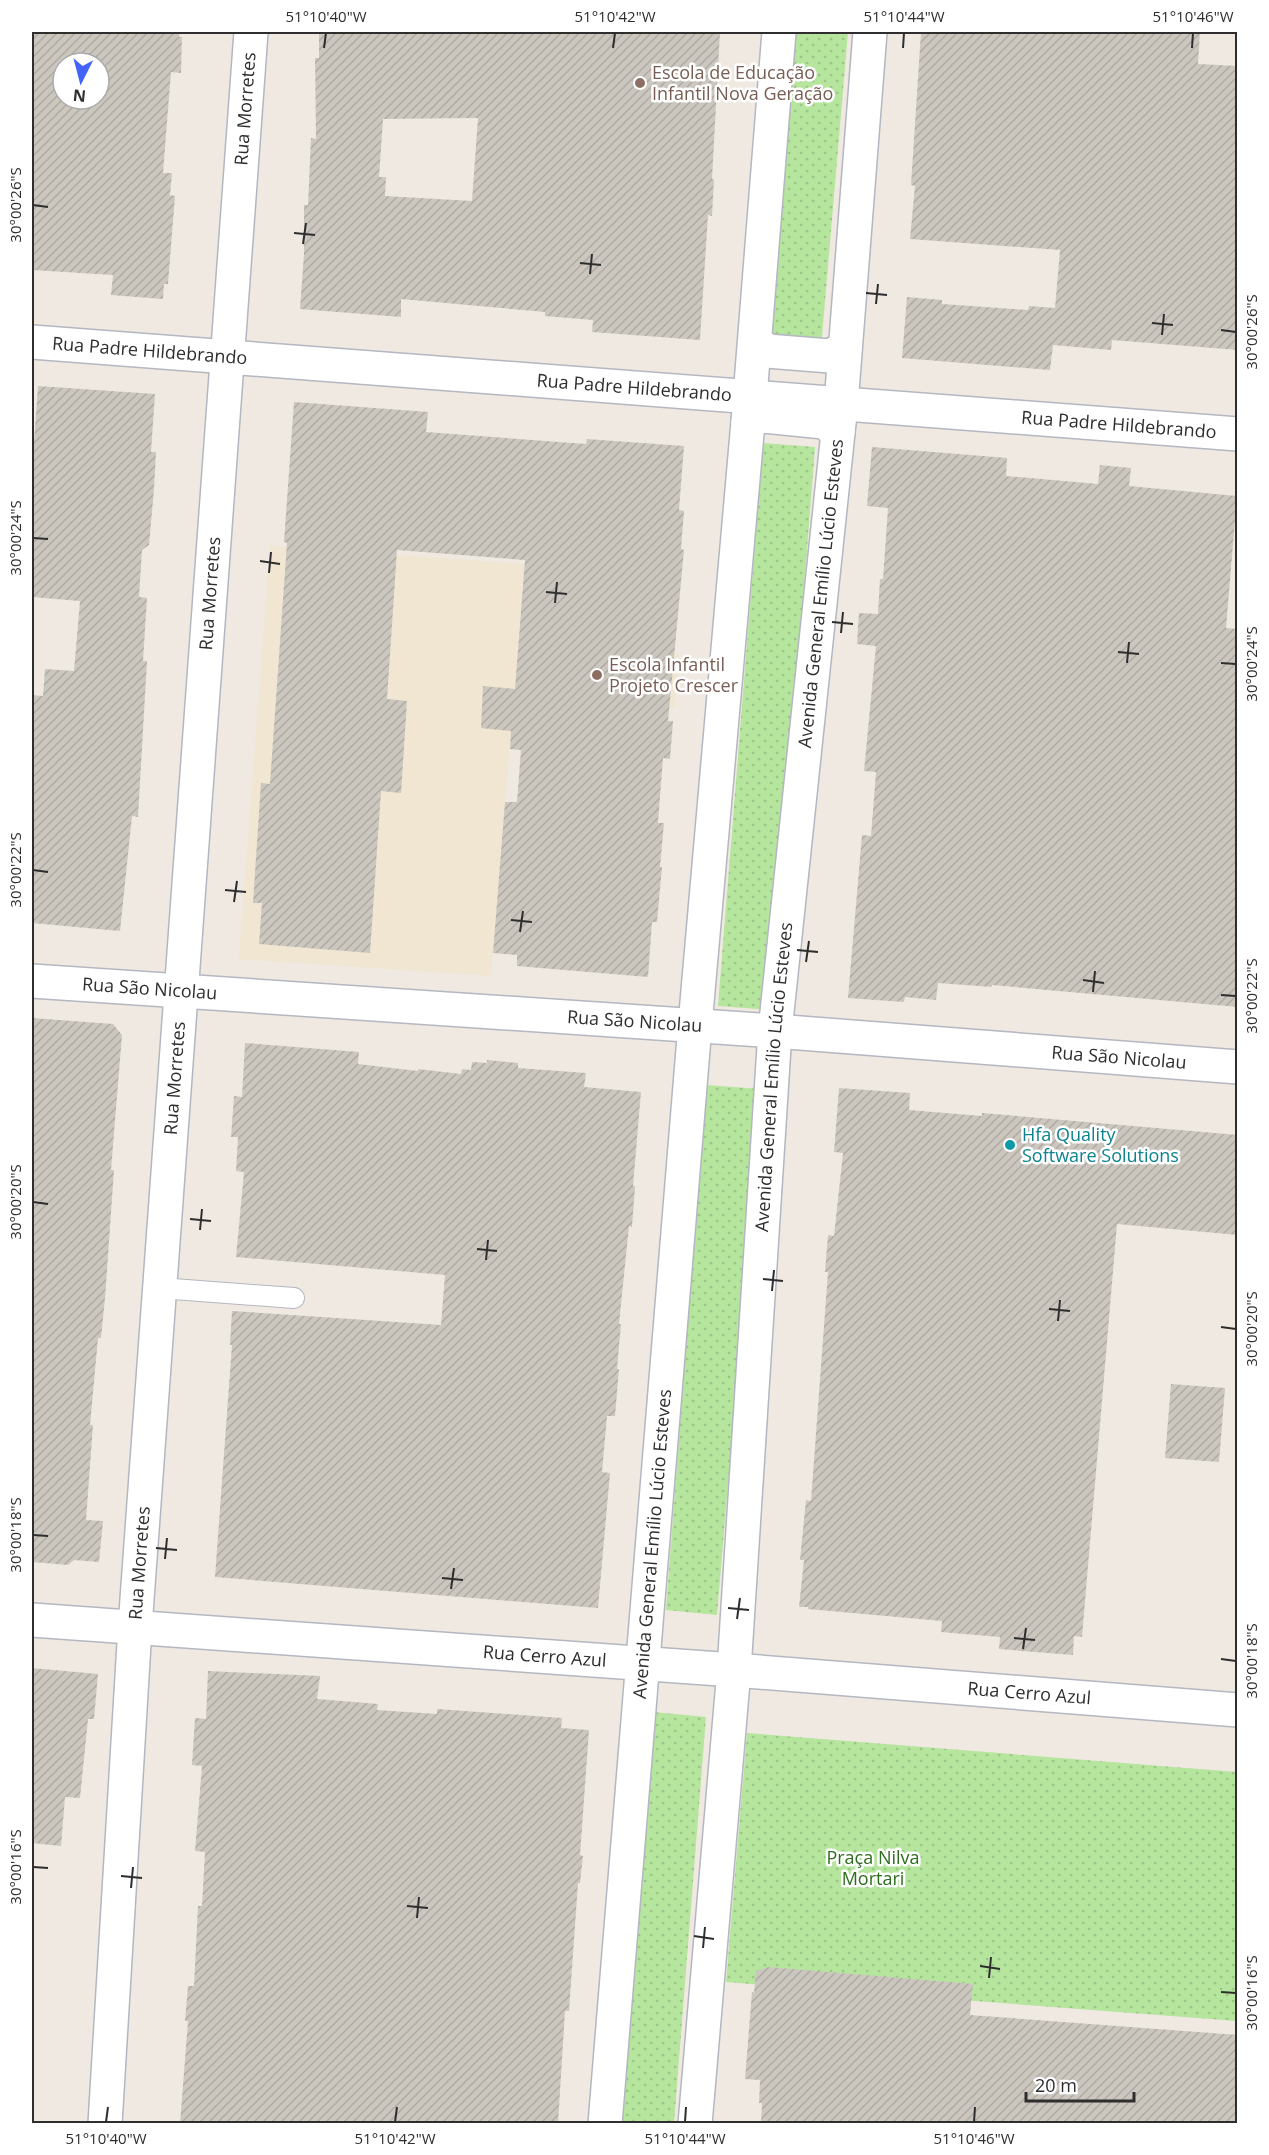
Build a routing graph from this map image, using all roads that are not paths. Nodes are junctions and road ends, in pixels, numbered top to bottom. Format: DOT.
graph roads {
  1 [pos="251,32"];
  2 [pos="779,32"];
  3 [pos="870,32"];
  4 [pos="755,341"];
  5 [pos="32,342"];
  6 [pos="845,348"];
  7 [pos="227,358"];
  8 [pos="749,409"];
  9 [pos="839,418"];
  10 [pos="1238,434"];
  11 [pos="32,981"];
  12 [pos="181,991"];
  13 [pos="695,1024"];
  14 [pos="775,1031"];
  15 [pos="1238,1067"];
  16 [pos="160,1288"];
  17 [pos="294,1298"];
  18 [pos="32,1620"];
  19 [pos="135,1627"];
  20 [pos="644,1664"];
  21 [pos="734,1670"];
  22 [pos="1238,1710"];
  23 [pos="105,2124"];
  24 [pos="605,2124"];
  25 [pos="695,2124"];
  1 -- 7 [label="street, Rua Morretes"];
  2 -- 4 [label="street, Avenida General Emílio Lúcio Esteves"];
  3 -- 6 [label="street, Avenida General Emílio Lúcio Esteves"];
  4 -- 6 [label="street"];
  4 -- 8 [label="street, Avenida General Emílio Lúcio Esteves"];
  5 -- 7 [label="street, Rua Padre Hildebrando"];
  6 -- 9 [label="street, Avenida General Emílio Lúcio Esteves"];
  7 -- 8 [label="street, Rua Padre Hildebrando"];
  7 -- 12 [label="street, Rua Morretes"];
  8 -- 9 [label="street, Rua Padre Hildebrando"];
  8 -- 13 [label="street, Avenida General Emílio Lúcio Esteves"];
  9 -- 10 [label="street, Rua Padre Hildebrando"];
  9 -- 14 [label="street, Avenida General Emílio Lúcio Esteves"];
  11 -- 12 [label="street, Rua São Nicolau"];
  12 -- 13 [label="street, Rua São Nicolau"];
  12 -- 16 [label="street, Rua Morretes"];
  13 -- 14 [label="street, Rua São Nicolau"];
  13 -- 20 [label="street, Avenida General Emílio Lúcio Esteves"];
  14 -- 15 [label="street, Rua São Nicolau"];
  14 -- 21 [label="street, Avenida General Emílio Lúcio Esteves"];
  16 -- 17 [label="lane"];
  16 -- 19 [label="street, Rua Morretes"];
  18 -- 19 [label="street, Rua Cerro Azul"];
  19 -- 20 [label="street, Rua Cerro Azul"];
  19 -- 23 [label="street, Rua Morretes"];
  20 -- 21 [label="street, Rua Cerro Azul"];
  20 -- 24 [label="street, Avenida General Emílio Lúcio Esteves"];
  21 -- 22 [label="street, Rua Cerro Azul"];
  21 -- 25 [label="street, Avenida General Emílio Lúcio Esteves"];
}
